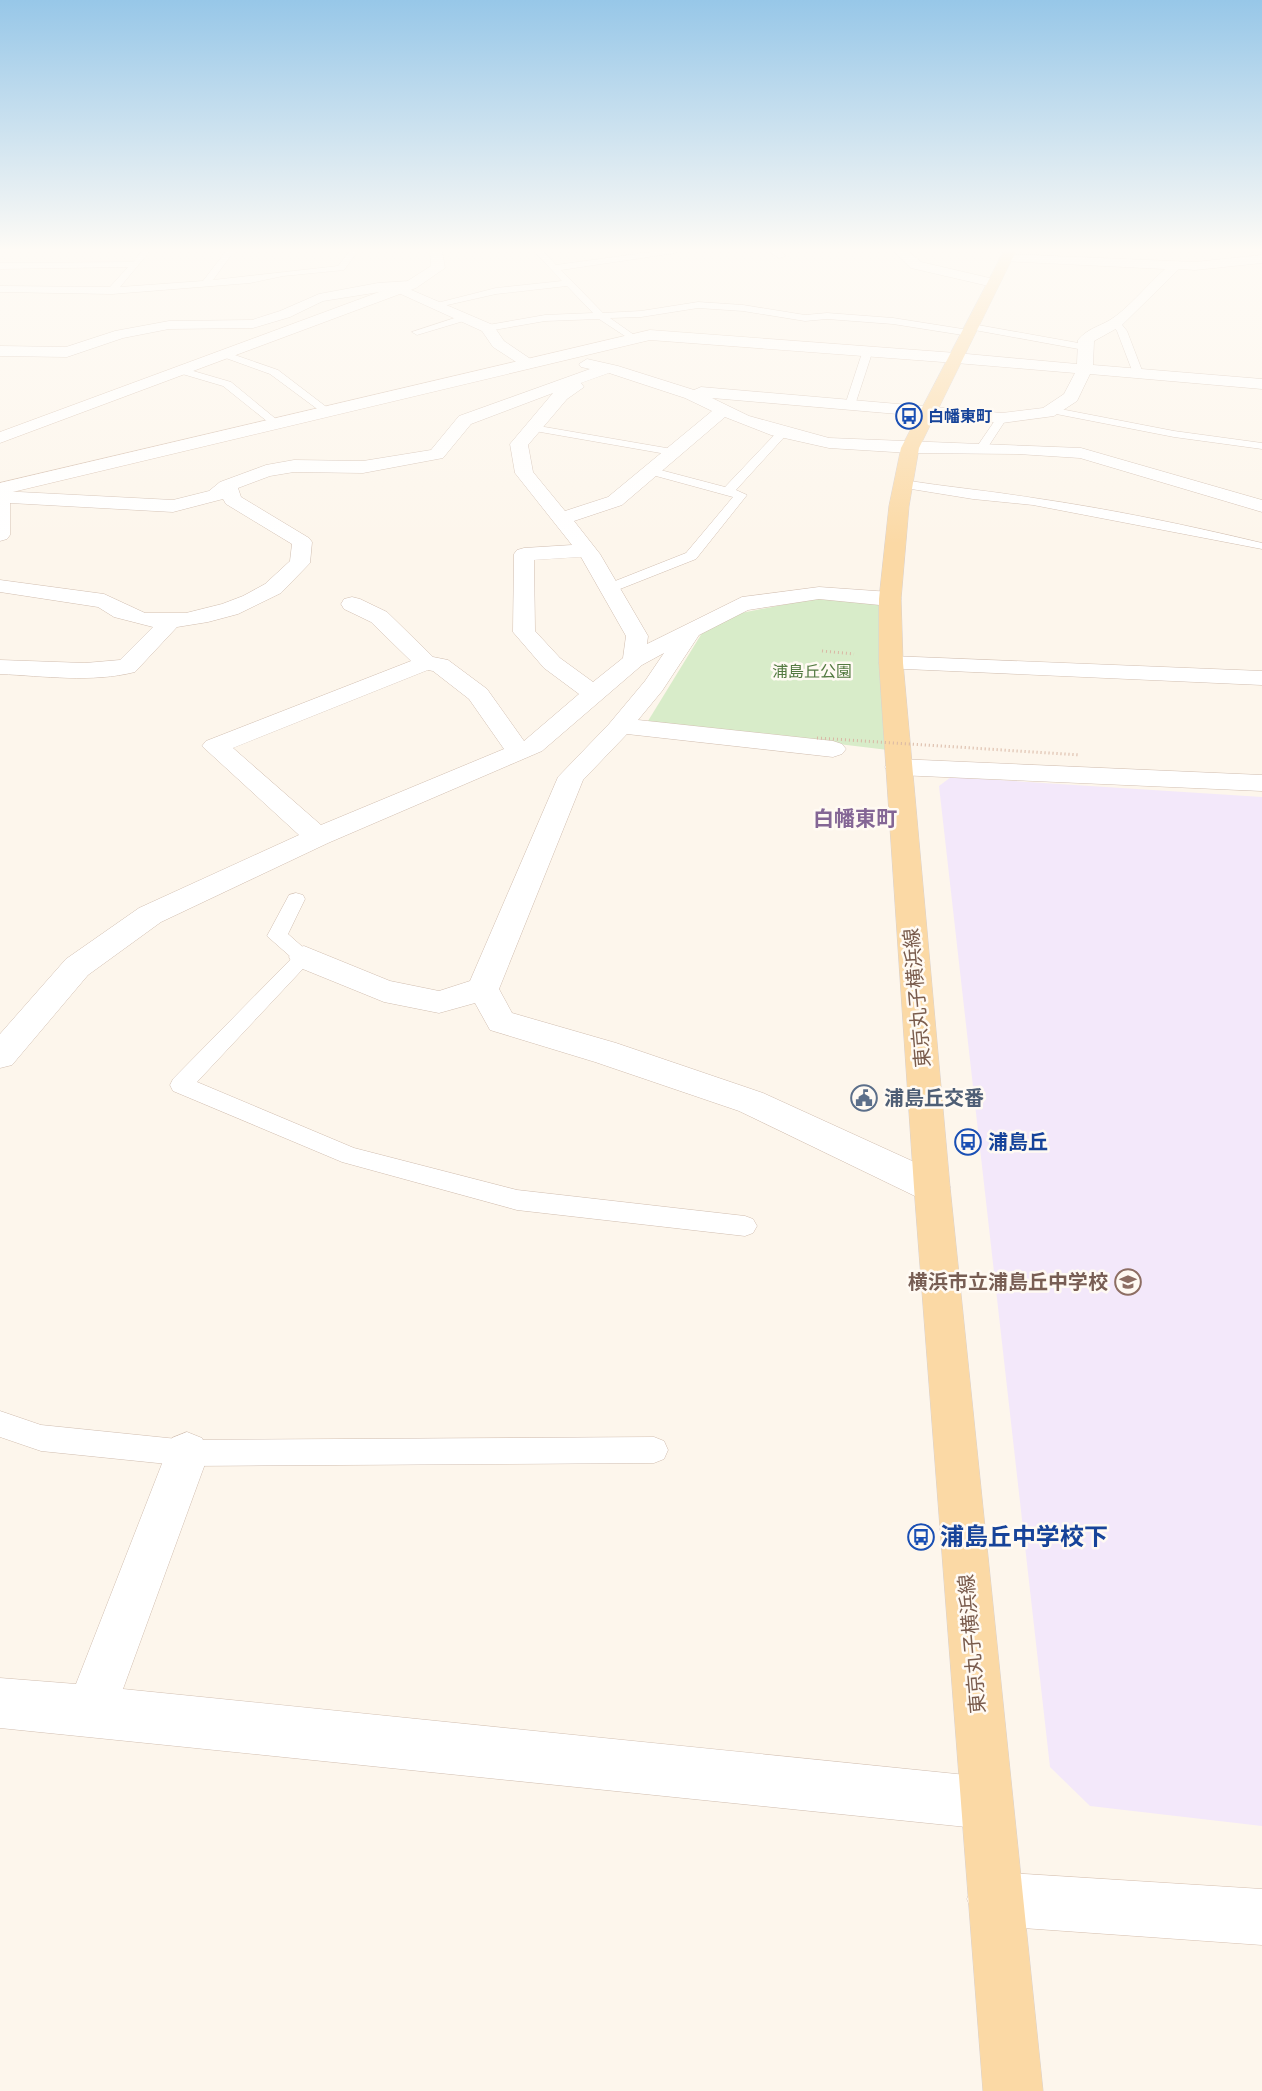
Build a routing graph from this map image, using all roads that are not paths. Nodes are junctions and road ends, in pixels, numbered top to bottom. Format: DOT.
graph roads {
  1 [pos="77,349"];
  2 [pos="243,349"];
  3 [pos="505,349"];
  4 [pos="593,349"];
  5 [pos="849,349"];
  6 [pos="881,349"];
  7 [pos="960,349"];
  8 [pos="1003,349"];
  9 [pos="1084,349"];
  10 [pos="1128,349"];
  11 [pos="868,350"];
  12 [pos="0,351"];
  13 [pos="226,355"];
  14 [pos="553,358"];
  15 [pos="530,364"];
  16 [pos="610,368"];
  17 [pos="1085,369"];
  18 [pos="183,371"];
  19 [pos="1137,373"];
  20 [pos="1262,384"];
  21 [pos="678,390"];
  22 [pos="850,405"];
  23 [pos="723,410"];
  24 [pos="1050,410"];
  25 [pos="327,412"];
  26 [pos="927,412"];
  27 [pos="1002,418"];
  28 [pos="276,424"];
  29 [pos="532,428"];
  30 [pos="783,432"];
  31 [pos="0,438"];
  32 [pos="1262,446"];
  33 [pos="910,448"];
  34 [pos="982,448"];
  35 [pos="672,452"];
  36 [pos="649,471"];
  37 [pos="903,484"];
  38 [pos="227,486"];
  39 [pos="0,489"];
  40 [pos="728,491"];
  41 [pos="0,496"];
  42 [pos="0,502"];
  43 [pos="1262,506"];
  44 [pos="561,519"];
  45 [pos="0,535"];
  46 [pos="1258,546"];
  47 [pos="587,550"];
  48 [pos="0,586"];
  49 [pos="610,588"];
  50 [pos="890,599"];
  51 [pos="352,604"];
  52 [pos="171,621"];
  53 [pos="690,631"];
  54 [pos="634,660"];
  55 [pos="426,663"];
  56 [pos="891,663"];
  57 [pos="0,667"];
  58 [pos="1262,678"];
  59 [pos="595,695"];
  60 [pos="621,726"];
  61 [pos="821,745"];
  62 [pos="519,752"];
  63 [pos="911,757"];
  64 [pos="1262,783"];
  65 [pos="318,837"];
  66 [pos="296,899"];
  67 [pos="304,957"];
  68 [pos="483,989"];
  69 [pos="0,1056"];
  70 [pos="932,1187"];
  71 [pos="745,1226"];
  72 [pos="0,1424"];
  73 [pos="654,1450"];
  74 [pos="187,1453"];
  75 [pos="0,1703"];
  76 [pos="91,1710"];
  77 [pos="986,1803"];
  78 [pos="994,1899"];
  79 [pos="1262,1917"];
  80 [pos="1013,2091"];
  1 -- 12 [label="street"];
  2 -- 13 [label="street"];
  3 -- 15 [label="street"];
  4 -- 14 [label="street"];
  5 -- 11 [label="street"];
  6 -- 11 [label="street"];
  7 -- 26 [label="main road, 東京丸子横浜線"];
  8 -- 17 [label="street"];
  9 -- 17 [label="street"];
  10 -- 19 [label="lane"];
  11 -- 22 [label="lane"];
  13 -- 18 [label="street"];
  13 -- 25 [label="lane"];
  14 -- 15 [label="street"];
  14 -- 16 [label="street"];
  15 -- 25 [label="street"];
  16 -- 21 [label="street"];
  16 -- 29 [label="street"];
  16 -- 38 [label="street"];
  17 -- 19 [label="street"];
  17 -- 24 [label="street"];
  18 -- 28 [label="lane"];
  18 -- 31 [label="street"];
  19 -- 20 [label="street"];
  21 -- 22 [label="street"];
  21 -- 23 [label="street"];
  22 -- 26 [label="street"];
  23 -- 30 [label="street"];
  23 -- 35 [label="street"];
  24 -- 27 [label="street"];
  24 -- 32 [label="lane"];
  25 -- 28 [label="street"];
  26 -- 27 [label="street"];
  26 -- 33 [label="main road, 東京丸子横浜線"];
  27 -- 34 [label="lane"];
  28 -- 39 [label="street"];
  29 -- 35 [label="lane"];
  29 -- 44 [label="street"];
  30 -- 33 [label="street"];
  30 -- 40 [label="lane"];
  33 -- 34 [label="street"];
  33 -- 37 [label="main road, 東京丸子横浜線"];
  34 -- 43 [label="street"];
  35 -- 36 [label="street"];
  36 -- 40 [label="lane"];
  36 -- 44 [label="street"];
  37 -- 46 [label="lane"];
  37 -- 50 [label="main road, 東京丸子横浜線"];
  38 -- 41 [label="street"];
  38 -- 52 [label="street"];
  40 -- 49 [label="lane"];
  42 -- 45 [label="street"];
  44 -- 47 [label="street"];
  47 -- 49 [label="street"];
  47 -- 59 [label="street"];
  48 -- 52 [label="street"];
  49 -- 54 [label="street"];
  50 -- 53 [label="street"];
  50 -- 56 [label="main road, 東京丸子横浜線"];
  51 -- 55 [label="street"];
  52 -- 57 [label="street"];
  53 -- 54 [label="street"];
  53 -- 60 [label="street"];
  54 -- 59 [label="street"];
  55 -- 62 [label="street"];
  55 -- 65 [label="street"];
  56 -- 58 [label="street"];
  56 -- 63 [label="main road, 東京丸子横浜線"];
  59 -- 62 [label="street"];
  60 -- 61 [label="street"];
  60 -- 68 [label="street"];
  62 -- 65 [label="street"];
  63 -- 64 [label="street"];
  63 -- 70 [label="main road, 東京丸子横浜線"];
  65 -- 69 [label="street"];
  66 -- 67 [label="lane"];
  67 -- 68 [label="street"];
  67 -- 71 [label="lane"];
  68 -- 70 [label="street"];
  70 -- 77 [label="main road, 東京丸子横浜線"];
  72 -- 74 [label="lane"];
  73 -- 74 [label="lane"];
  74 -- 76 [label="street"];
  75 -- 76 [label="street"];
  76 -- 77 [label="street"];
  77 -- 78 [label="main road, 東京丸子横浜線"];
  78 -- 79 [label="street"];
  78 -- 80 [label="main road, 東京丸子横浜線"];
}
